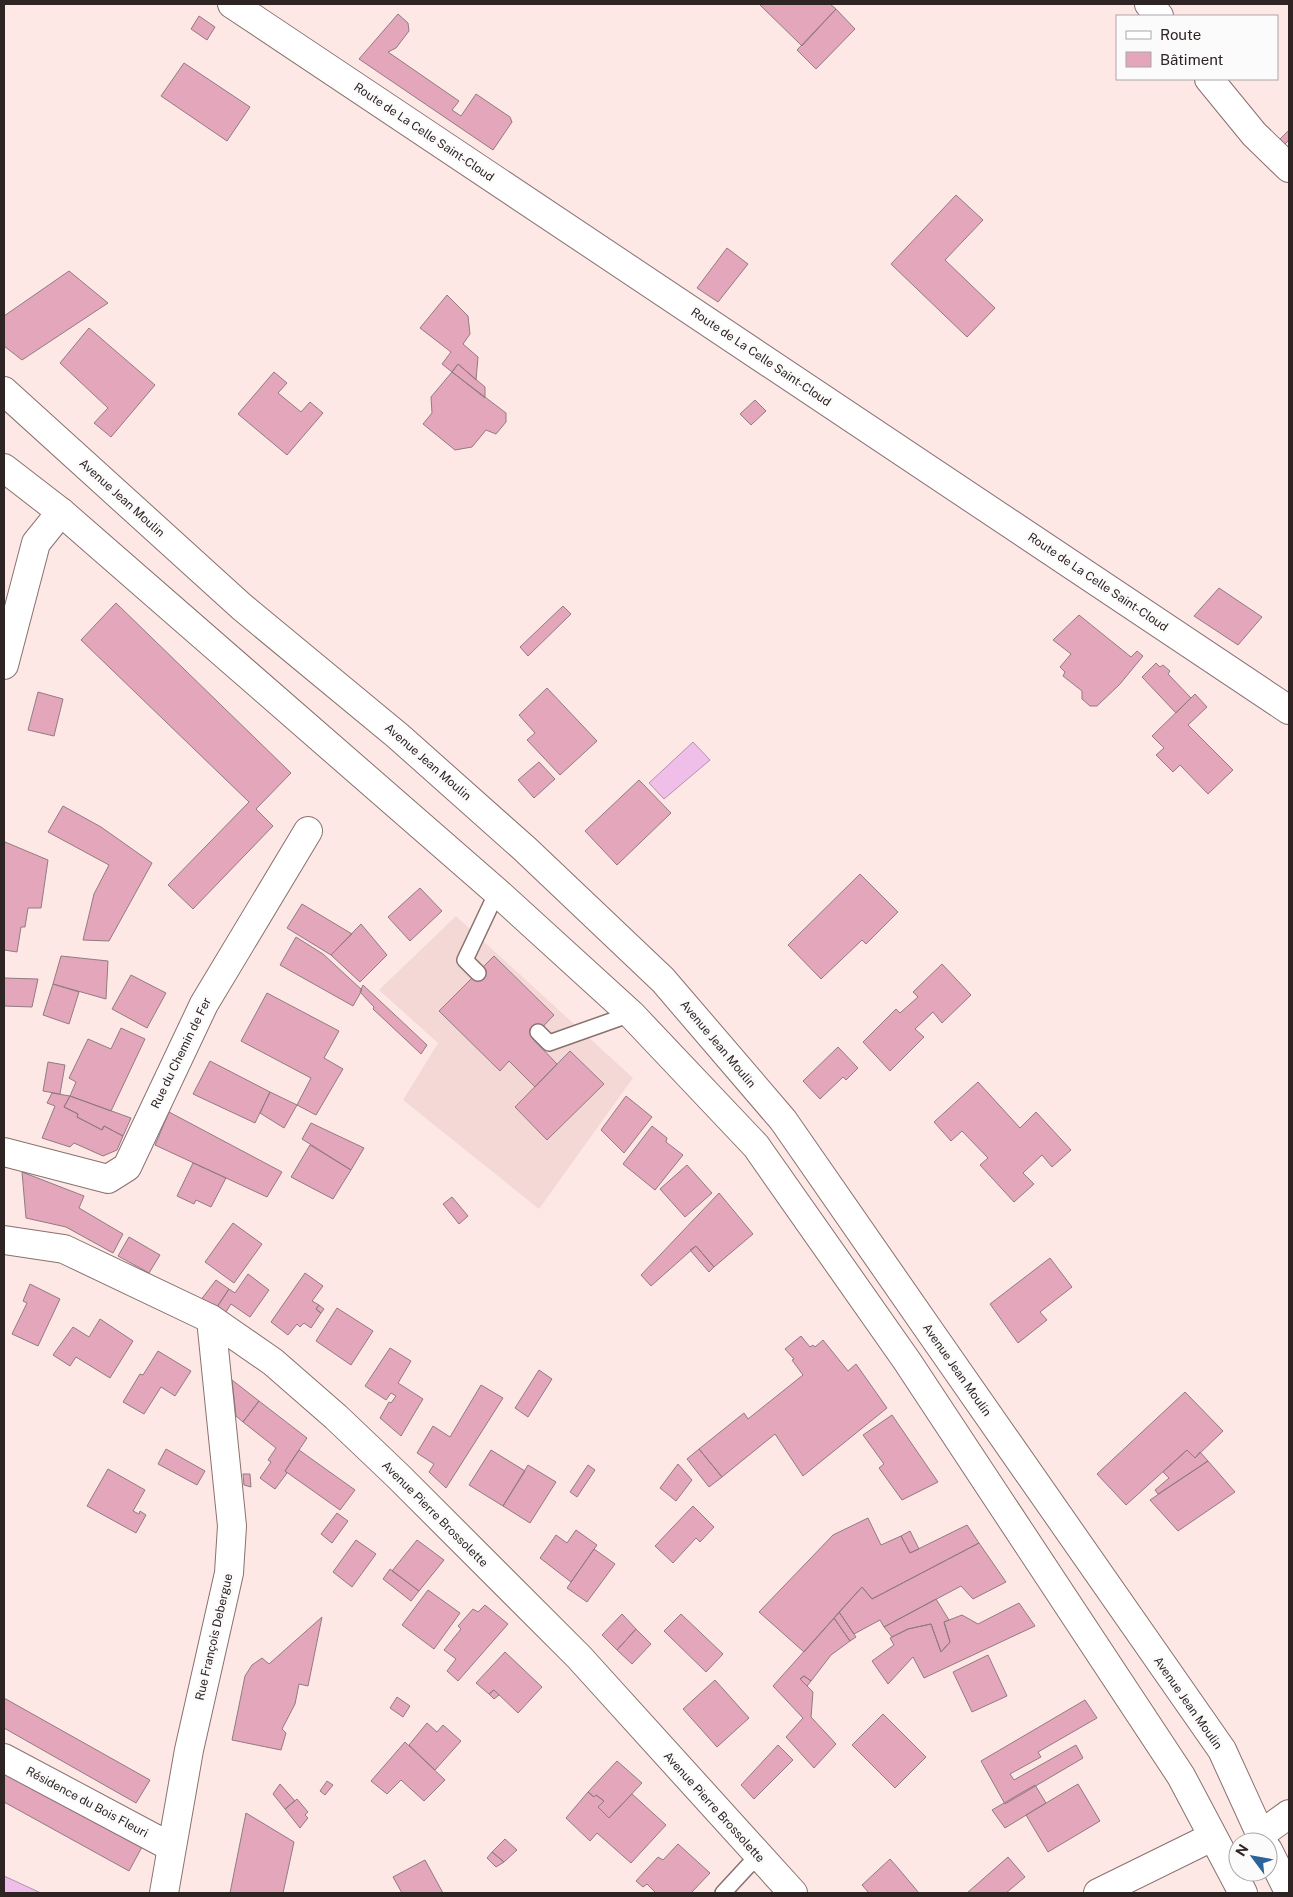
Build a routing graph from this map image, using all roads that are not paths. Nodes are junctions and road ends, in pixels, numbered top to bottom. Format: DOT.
graph roads {
  1 [pos="232,4"];
  2 [pos="1149,4"];
  3 [pos="1158,15"];
  4 [pos="1210,80"];
  5 [pos="1289,168"];
  6 [pos="4,391"];
  7 [pos="4,468"];
  8 [pos="61,512"];
  9 [pos="4,665"];
  10 [pos="1289,710"];
  11 [pos="308,831"];
  12 [pos="497,892"];
  13 [pos="478,973"];
  14 [pos="631,1014"];
  15 [pos="538,1032"];
  16 [pos="4,1152"];
  17 [pos="4,1240"];
  18 [pos="211,1319"];
  19 [pos="4,1758"];
  20 [pos="1289,1814"];
  21 [pos="1259,1832"];
  22 [pos="1273,1832"];
  23 [pos="1212,1837"];
  24 [pos="171,1846"];
  25 [pos="760,1857"];
  26 [pos="1278,1870"];
  27 [pos="1289,1892"];
  28 [pos="164,1893"];
  29 [pos="723,1893"];
  30 [pos="793,1893"];
  31 [pos="1098,1893"];
  32 [pos="1243,1893"];
  1 -- 10 [label="street, Route de La Celle Saint-Cloud"];
  2 -- 3 [label="street"];
  4 -- 5 [label="street"];
  6 -- 21 [label="street, Avenue Jean Moulin"];
  7 -- 8 [label="street"];
  8 -- 9 [label="street"];
  8 -- 12 [label="street"];
  11 -- 16 [label="street, Rue du Chemin de Fer"];
  12 -- 13 [label="lane"];
  12 -- 14 [label="street"];
  14 -- 15 [label="lane"];
  14 -- 23 [label="street"];
  17 -- 18 [label="street, Avenue Pierre Brossolette"];
  18 -- 24 [label="street, Rue François Debergue"];
  18 -- 25 [label="street, Avenue Pierre Brossolette"];
  19 -- 24 [label="street, Résidence du Bois Fleuri"];
  20 -- 22 [label="street"];
  23 -- 31 [label="street"];
  23 -- 32 [label="street"];
  24 -- 28 [label="street, Rue François Debergue"];
  25 -- 29 [label="lane"];
  25 -- 30 [label="street, Avenue Pierre Brossolette"];
  26 -- 27 [label="street, Avenue Jean Moulin"];
}
